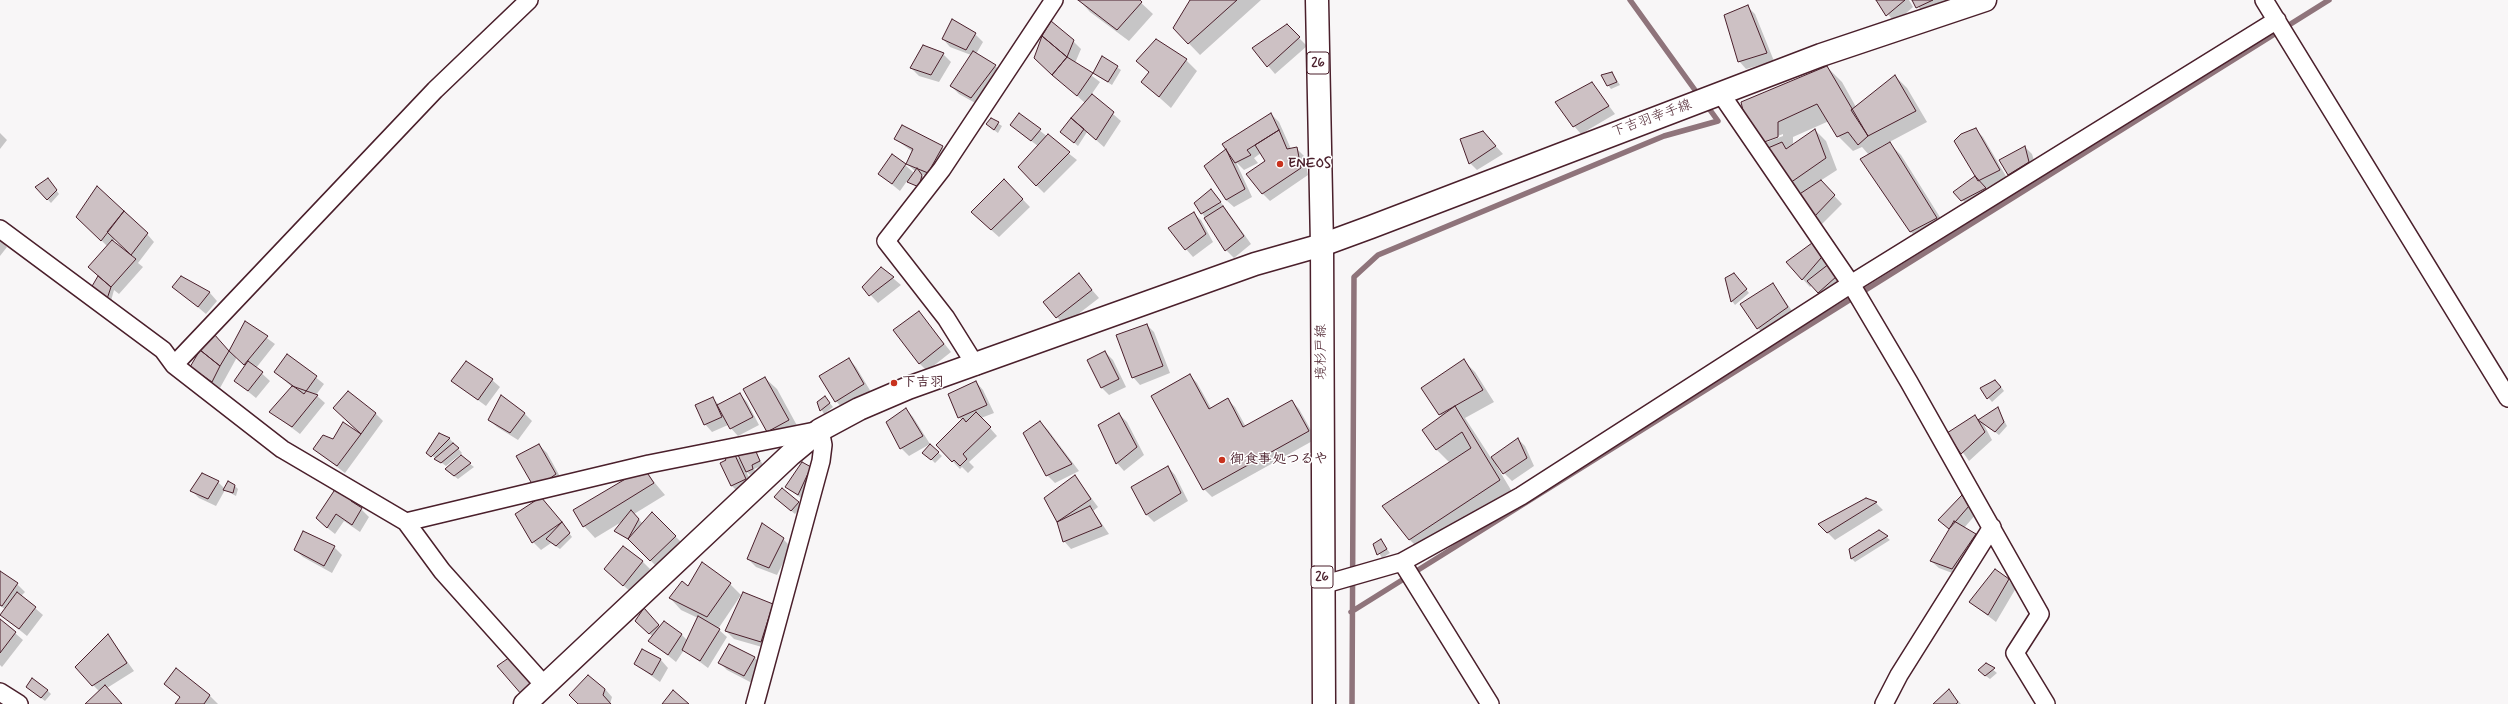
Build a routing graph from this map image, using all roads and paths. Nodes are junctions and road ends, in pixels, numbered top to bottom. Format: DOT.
graph roads {
  1 [pos="529,0"];
  2 [pos="1054,0"];
  3 [pos="1317,0"];
  4 [pos="1985,0"];
  5 [pos="2264,0"];
  6 [pos="2277,20"];
  7 [pos="1721,94"];
  8 [pos="0,229"];
  9 [pos="1322,245"];
  10 [pos="1851,284"];
  11 [pos="174,365"];
  12 [pos="976,366"];
  13 [pos="2506,389"];
  14 [pos="820,430"];
  15 [pos="406,522"];
  16 [pos="1992,527"];
  17 [pos="1402,562"];
  18 [pos="1322,585"];
  19 [pos="545,686"];
  20 [pos="0,692"];
  21 [pos="19,704"];
  22 [pos="525,704"];
  23 [pos="755,704"];
  24 [pos="1324,704"];
  25 [pos="1490,704"];
  26 [pos="1884,704"];
  27 [pos="2046,704"];
  1 -- 11 [label="street"];
  2 -- 12 [label="street"];
  3 -- 9 [label="main road, 境杉戸線 / 26"];
  4 -- 7 [label="main road, 下吉羽幸手線"];
  5 -- 6 [label="street"];
  6 -- 10 [label="street"];
  6 -- 13 [label="street"];
  7 -- 9 [label="main road, 下吉羽幸手線"];
  7 -- 10 [label="street"];
  8 -- 11 [label="street"];
  9 -- 12 [label="main road, 下吉羽幸手線"];
  9 -- 18 [label="main road, 境杉戸線 / 26"];
  10 -- 16 [label="street"];
  10 -- 17 [label="street"];
  11 -- 15 [label="street"];
  12 -- 14 [label="main road, 下吉羽幸手線"];
  14 -- 15 [label="street"];
  14 -- 19 [label="main road, 下吉羽幸手線"];
  14 -- 23 [label="street"];
  15 -- 19 [label="street"];
  16 -- 26 [label="street"];
  16 -- 27 [label="street"];
  17 -- 18 [label="street"];
  17 -- 25 [label="street"];
  18 -- 24 [label="main road, 境杉戸線 / 26"];
  19 -- 22 [label="main road, 下吉羽幸手線"];
  20 -- 21 [label="street"];
}
